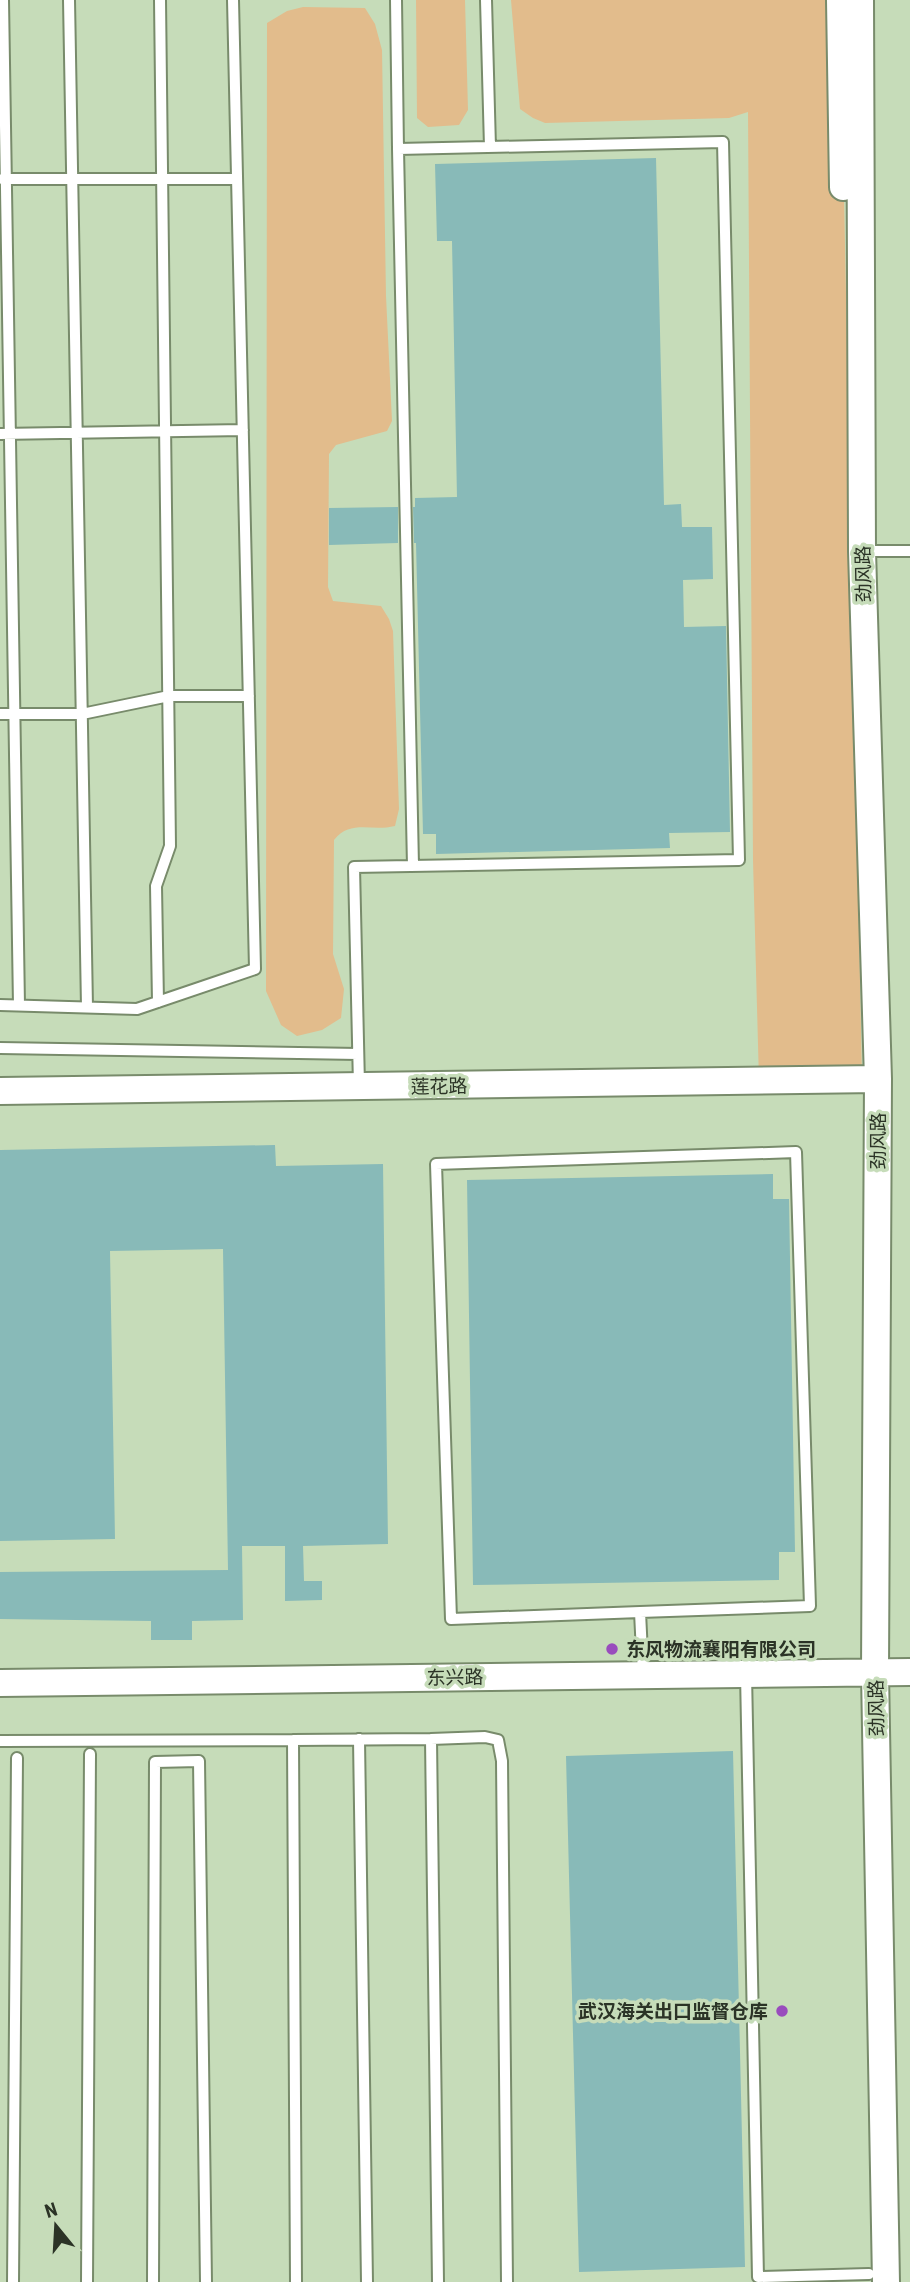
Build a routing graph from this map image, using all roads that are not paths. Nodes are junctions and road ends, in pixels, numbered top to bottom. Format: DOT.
graph roads {
  1 [pos="3,0"];
  2 [pos="69,0"];
  3 [pos="160,0"];
  4 [pos="233,0"];
  5 [pos="396,0"];
  6 [pos="486,0"];
  7 [pos="840,0"];
  8 [pos="860,0"];
  9 [pos="490,147"];
  10 [pos="398,149"];
  11 [pos="3,179"];
  12 [pos="73,179"];
  13 [pos="163,179"];
  14 [pos="237,179"];
  15 [pos="243,430"];
  16 [pos="166,431"];
  17 [pos="77,433"];
  18 [pos="5,434"];
  19 [pos="862,551"];
  20 [pos="910,551"];
  21 [pos="169,696"];
  22 [pos="249,696"];
  23 [pos="82,713"];
  24 [pos="0,714"];
  25 [pos="14,714"];
  26 [pos="413,866"];
  27 [pos="158,1002"];
  28 [pos="0,1005"];
  29 [pos="19,1005"];
  30 [pos="87,1007"];
  31 [pos="0,1048"];
  32 [pos="358,1054"];
  33 [pos="870,1079"];
  34 [pos="359,1087"];
  35 [pos="0,1091"];
  36 [pos="640,1612"];
  37 [pos="910,1672"];
  38 [pos="867,1673"];
  39 [pos="643,1674"];
  40 [pos="746,1674"];
  41 [pos="0,1683"];
  42 [pos="359,1739"];
  43 [pos="430,1739"];
  44 [pos="293,1740"];
  45 [pos="0,1741"];
  46 [pos="90,1754"];
  47 [pos="17,1758"];
  48 [pos="875,2279"];
  49 [pos="13,2282"];
  50 [pos="87,2282"];
  51 [pos="153,2282"];
  52 [pos="206,2282"];
  53 [pos="296,2282"];
  54 [pos="366,2282"];
  55 [pos="438,2282"];
  56 [pos="507,2282"];
  1 -- 11 [label="lane"];
  2 -- 12 [label="lane"];
  3 -- 13 [label="lane"];
  4 -- 14 [label="lane"];
  5 -- 10 [label="lane"];
  6 -- 9 [label="lane"];
  7 -- 33 [label="street, 劲风路"];
  8 -- 19 [label="street, 劲风路"];
  9 -- 10 [label="lane"];
  9 -- 26 [label="lane"];
  10 -- 26 [label="lane"];
  11 -- 12 [label="lane"];
  11 -- 18 [label="lane"];
  12 -- 13 [label="lane"];
  12 -- 17 [label="lane"];
  13 -- 14 [label="lane"];
  13 -- 16 [label="lane"];
  14 -- 15 [label="lane"];
  15 -- 16 [label="lane"];
  15 -- 22 [label="lane"];
  16 -- 17 [label="lane"];
  16 -- 21 [label="lane"];
  17 -- 18 [label="lane"];
  17 -- 23 [label="lane"];
  18 -- 25 [label="lane"];
  19 -- 20 [label="lane"];
  19 -- 33 [label="street, 劲风路"];
  21 -- 22 [label="lane"];
  21 -- 23 [label="lane"];
  21 -- 27 [label="lane"];
  22 -- 27 [label="lane"];
  23 -- 25 [label="lane"];
  23 -- 30 [label="lane"];
  24 -- 25 [label="lane"];
  25 -- 29 [label="lane"];
  26 -- 32 [label="lane"];
  27 -- 30 [label="lane"];
  28 -- 29 [label="lane"];
  29 -- 30 [label="lane"];
  31 -- 32 [label="lane"];
  32 -- 34 [label="lane"];
  33 -- 34 [label="street, 莲花路"];
  33 -- 38 [label="street, 劲风路"];
  34 -- 35 [label="street, 莲花路"];
  36 -- 36 [label="lane"];
  36 -- 39 [label="lane"];
  37 -- 38 [label="street, 东兴路"];
  38 -- 40 [label="street, 东兴路"];
  38 -- 48 [label="street, 劲风路"];
  39 -- 40 [label="street, 东兴路"];
  39 -- 41 [label="street, 东兴路"];
  40 -- 48 [label="lane"];
  42 -- 43 [label="lane"];
  42 -- 44 [label="lane"];
  42 -- 54 [label="lane"];
  43 -- 55 [label="lane"];
  43 -- 56 [label="lane"];
  44 -- 45 [label="lane"];
  44 -- 53 [label="lane"];
  46 -- 50 [label="lane"];
  47 -- 49 [label="lane"];
  51 -- 52 [label="lane"];
}
